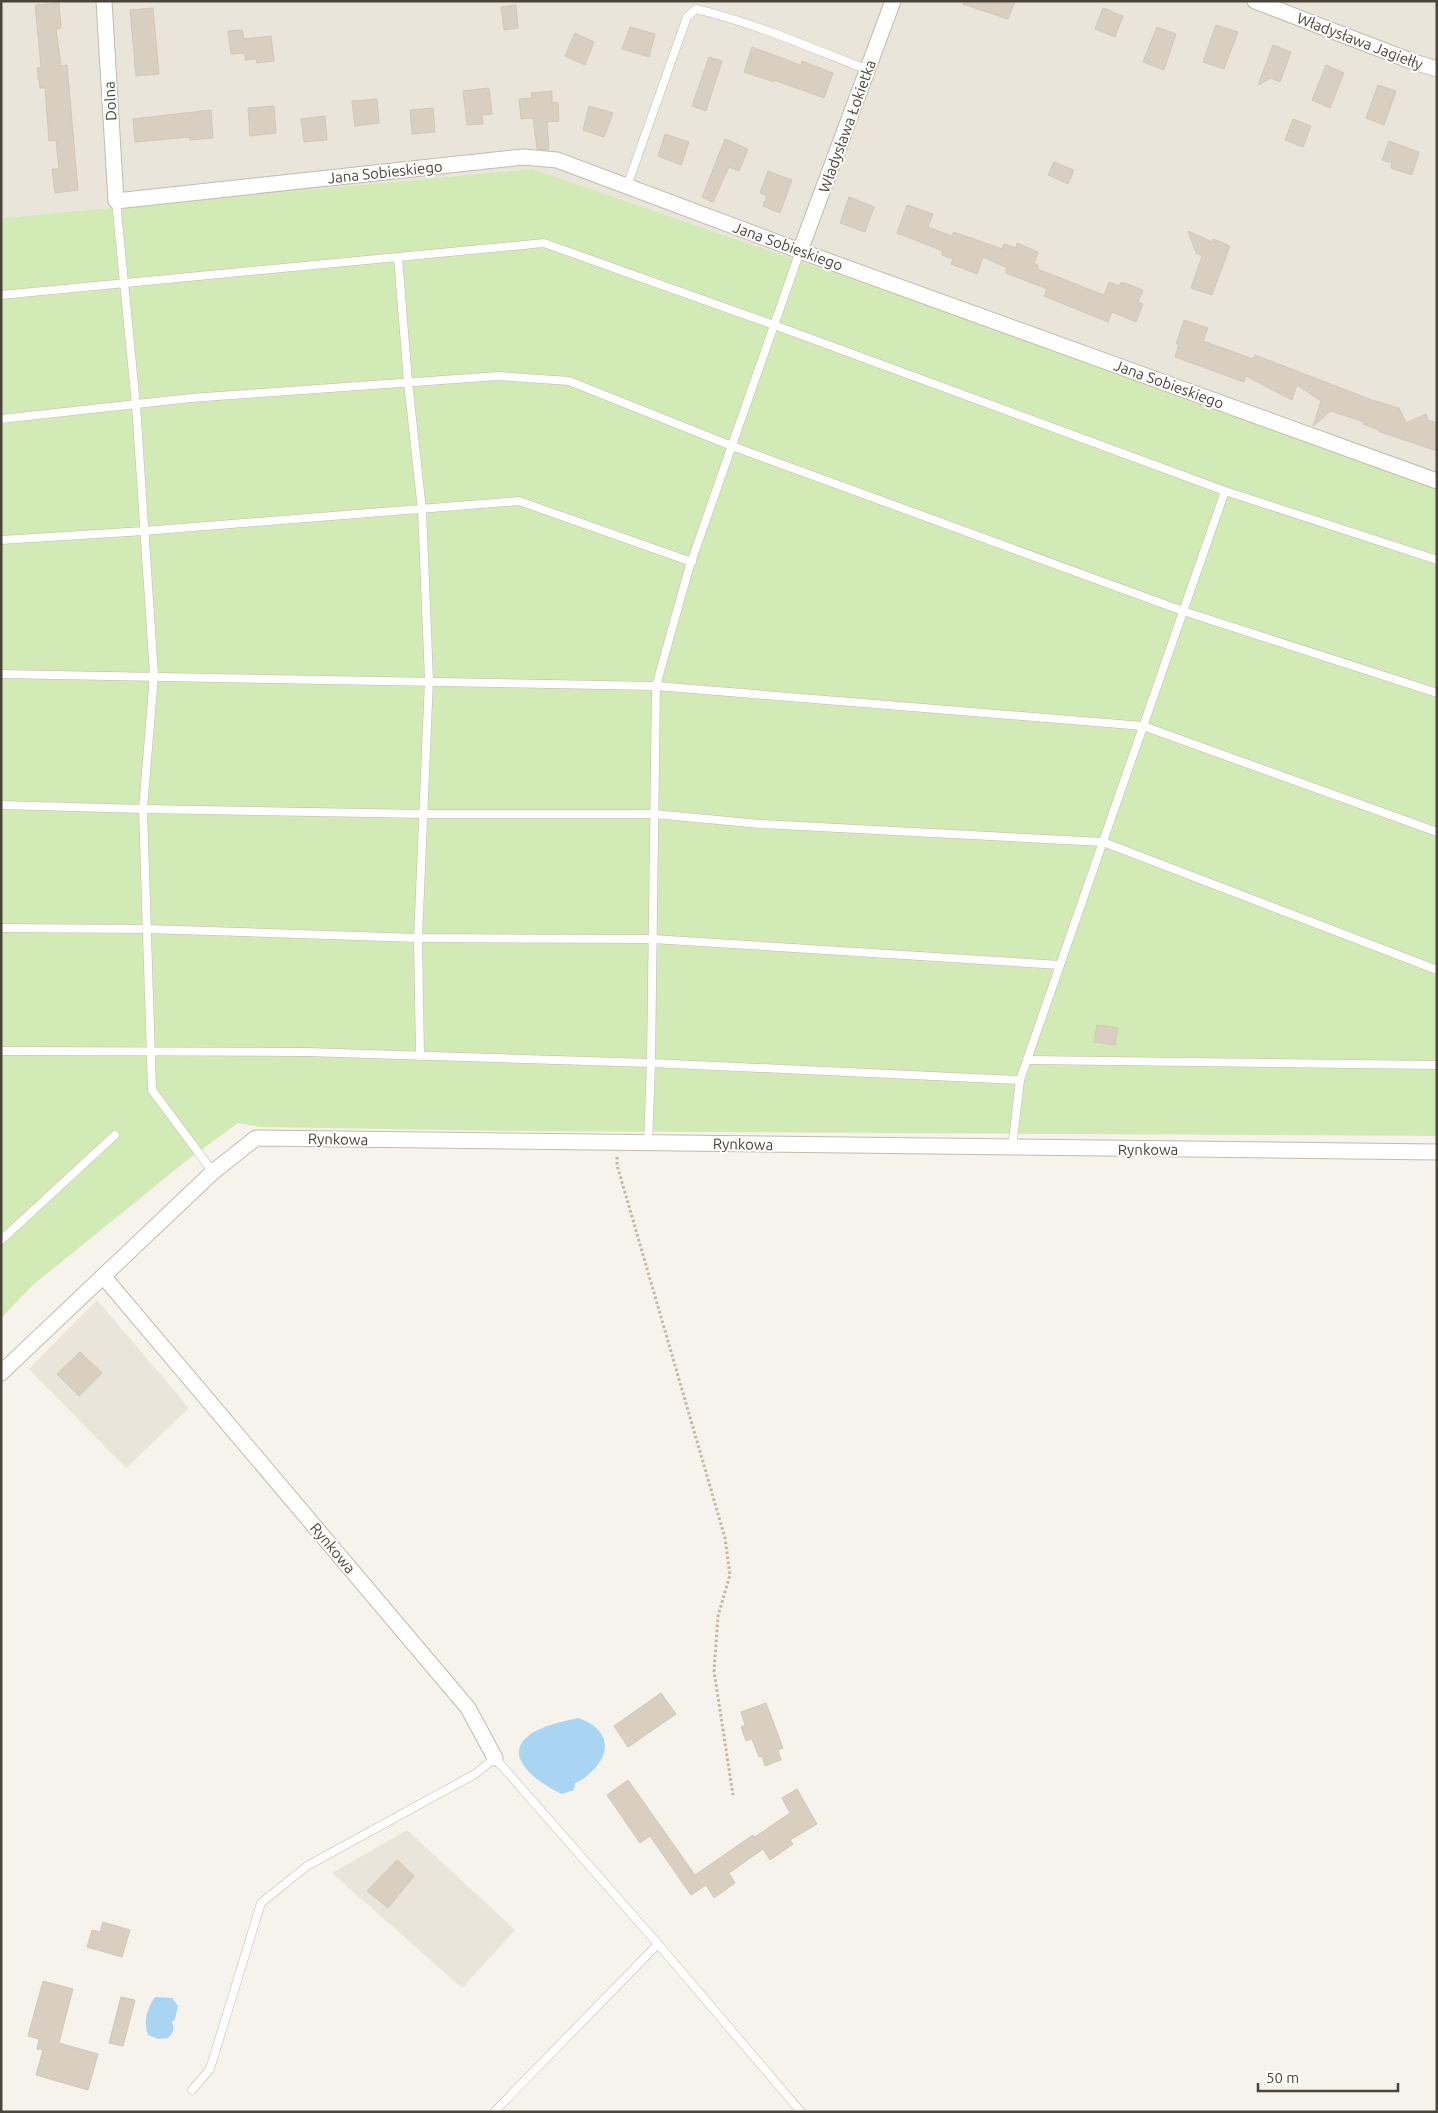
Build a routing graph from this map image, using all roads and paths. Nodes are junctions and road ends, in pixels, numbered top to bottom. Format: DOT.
graph roads {
  1 [pos="104,1"];
  2 [pos="893,1"];
  3 [pos="1255,1"];
  4 [pos="1437,69"];
  5 [pos="868,70"];
  6 [pos="627,186"];
  7 [pos="116,201"];
  8 [pos="800,251"];
  9 [pos="398,257"];
  10 [pos="124,284"];
  11 [pos="1,295"];
  12 [pos="774,325"];
  13 [pos="408,382"];
  14 [pos="136,405"];
  15 [pos="1,418"];
  16 [pos="732,446"];
  17 [pos="1437,481"];
  18 [pos="1224,491"];
  19 [pos="422,510"];
  20 [pos="144,531"];
  21 [pos="1,540"];
  22 [pos="1437,560"];
  23 [pos="692,562"];
  24 [pos="1183,611"];
  25 [pos="1,674"];
  26 [pos="154,675"];
  27 [pos="429,680"];
  28 [pos="656,686"];
  29 [pos="1437,693"];
  30 [pos="1143,726"];
  31 [pos="1,805"];
  32 [pos="143,809"];
  33 [pos="425,814"];
  34 [pos="654,814"];
  35 [pos="1437,832"];
  36 [pos="1103,842"];
  37 [pos="1,928"];
  38 [pos="147,929"];
  39 [pos="418,938"];
  40 [pos="653,939"];
  41 [pos="1060,965"];
  42 [pos="1437,970"];
  43 [pos="1,1051"];
  44 [pos="150,1052"];
  45 [pos="420,1056"];
  46 [pos="1027,1060"];
  47 [pos="651,1063"];
  48 [pos="1437,1065"];
  49 [pos="1020,1080"];
  50 [pos="114,1135"];
  51 [pos="618,1142"];
  52 [pos="648,1143"];
  53 [pos="1012,1148"];
  54 [pos="1437,1152"];
  55 [pos="213,1172"];
  56 [pos="1,1240"];
  57 [pos="103,1276"];
  58 [pos="1,1373"];
  59 [pos="495,1758"];
  60 [pos="733,1795"];
  61 [pos="658,1944"];
  62 [pos="192,2090"];
  63 [pos="494,2112"];
  64 [pos="801,2112"];
  1 -- 7 [label="street, Dolna"];
  2 -- 5 [label="street, Władysława Łokietka"];
  3 -- 4 [label="street, Władysława Jagiełły"];
  5 -- 6 [label="lane"];
  5 -- 8 [label="street, Władysława Łokietka"];
  6 -- 7 [label="street, Jana Sobieskiego"];
  6 -- 8 [label="street, Jana Sobieskiego"];
  7 -- 10 [label="lane"];
  8 -- 12 [label="lane"];
  8 -- 17 [label="street, Jana Sobieskiego"];
  9 -- 10 [label="lane"];
  9 -- 12 [label="lane"];
  9 -- 13 [label="lane"];
  10 -- 11 [label="lane"];
  10 -- 14 [label="lane"];
  12 -- 16 [label="lane"];
  12 -- 18 [label="lane"];
  13 -- 14 [label="lane"];
  13 -- 16 [label="lane"];
  13 -- 19 [label="lane"];
  14 -- 15 [label="lane"];
  14 -- 20 [label="lane"];
  16 -- 23 [label="lane"];
  16 -- 24 [label="lane"];
  18 -- 22 [label="lane"];
  18 -- 24 [label="lane"];
  19 -- 20 [label="lane"];
  19 -- 23 [label="lane"];
  19 -- 27 [label="lane"];
  20 -- 21 [label="lane"];
  20 -- 26 [label="lane"];
  23 -- 28 [label="lane"];
  24 -- 29 [label="lane"];
  24 -- 30 [label="lane"];
  25 -- 26 [label="lane"];
  26 -- 27 [label="lane"];
  26 -- 32 [label="lane"];
  27 -- 28 [label="lane"];
  27 -- 33 [label="lane"];
  28 -- 30 [label="lane"];
  28 -- 34 [label="lane"];
  30 -- 35 [label="lane"];
  30 -- 36 [label="lane"];
  31 -- 32 [label="lane"];
  32 -- 33 [label="lane"];
  32 -- 38 [label="lane"];
  33 -- 34 [label="lane"];
  33 -- 39 [label="lane"];
  34 -- 36 [label="lane"];
  34 -- 40 [label="lane"];
  36 -- 41 [label="lane"];
  36 -- 42 [label="lane"];
  37 -- 38 [label="lane"];
  38 -- 39 [label="lane"];
  38 -- 44 [label="lane"];
  39 -- 40 [label="lane"];
  39 -- 45 [label="lane"];
  40 -- 41 [label="lane"];
  40 -- 47 [label="lane"];
  41 -- 46 [label="lane"];
  43 -- 44 [label="lane"];
  44 -- 45 [label="lane"];
  44 -- 55 [label="lane"];
  45 -- 47 [label="lane"];
  46 -- 48 [label="lane"];
  46 -- 49 [label="lane"];
  47 -- 49 [label="lane"];
  47 -- 52 [label="lane"];
  49 -- 53 [label="lane"];
  50 -- 56 [label="lane"];
  51 -- 52 [label="street, Rynkowa"];
  51 -- 55 [label="street, Rynkowa"];
  51 -- 60 [label="path"];
  52 -- 53 [label="street, Rynkowa"];
  53 -- 54 [label="street, Rynkowa"];
  55 -- 57 [label="street, Rynkowa"];
  57 -- 58 [label="street, Rynkowa"];
  57 -- 59 [label="street, Rynkowa"];
  59 -- 61 [label="lane"];
  59 -- 62 [label="lane"];
  61 -- 63 [label="lane"];
  61 -- 64 [label="lane"];
}
